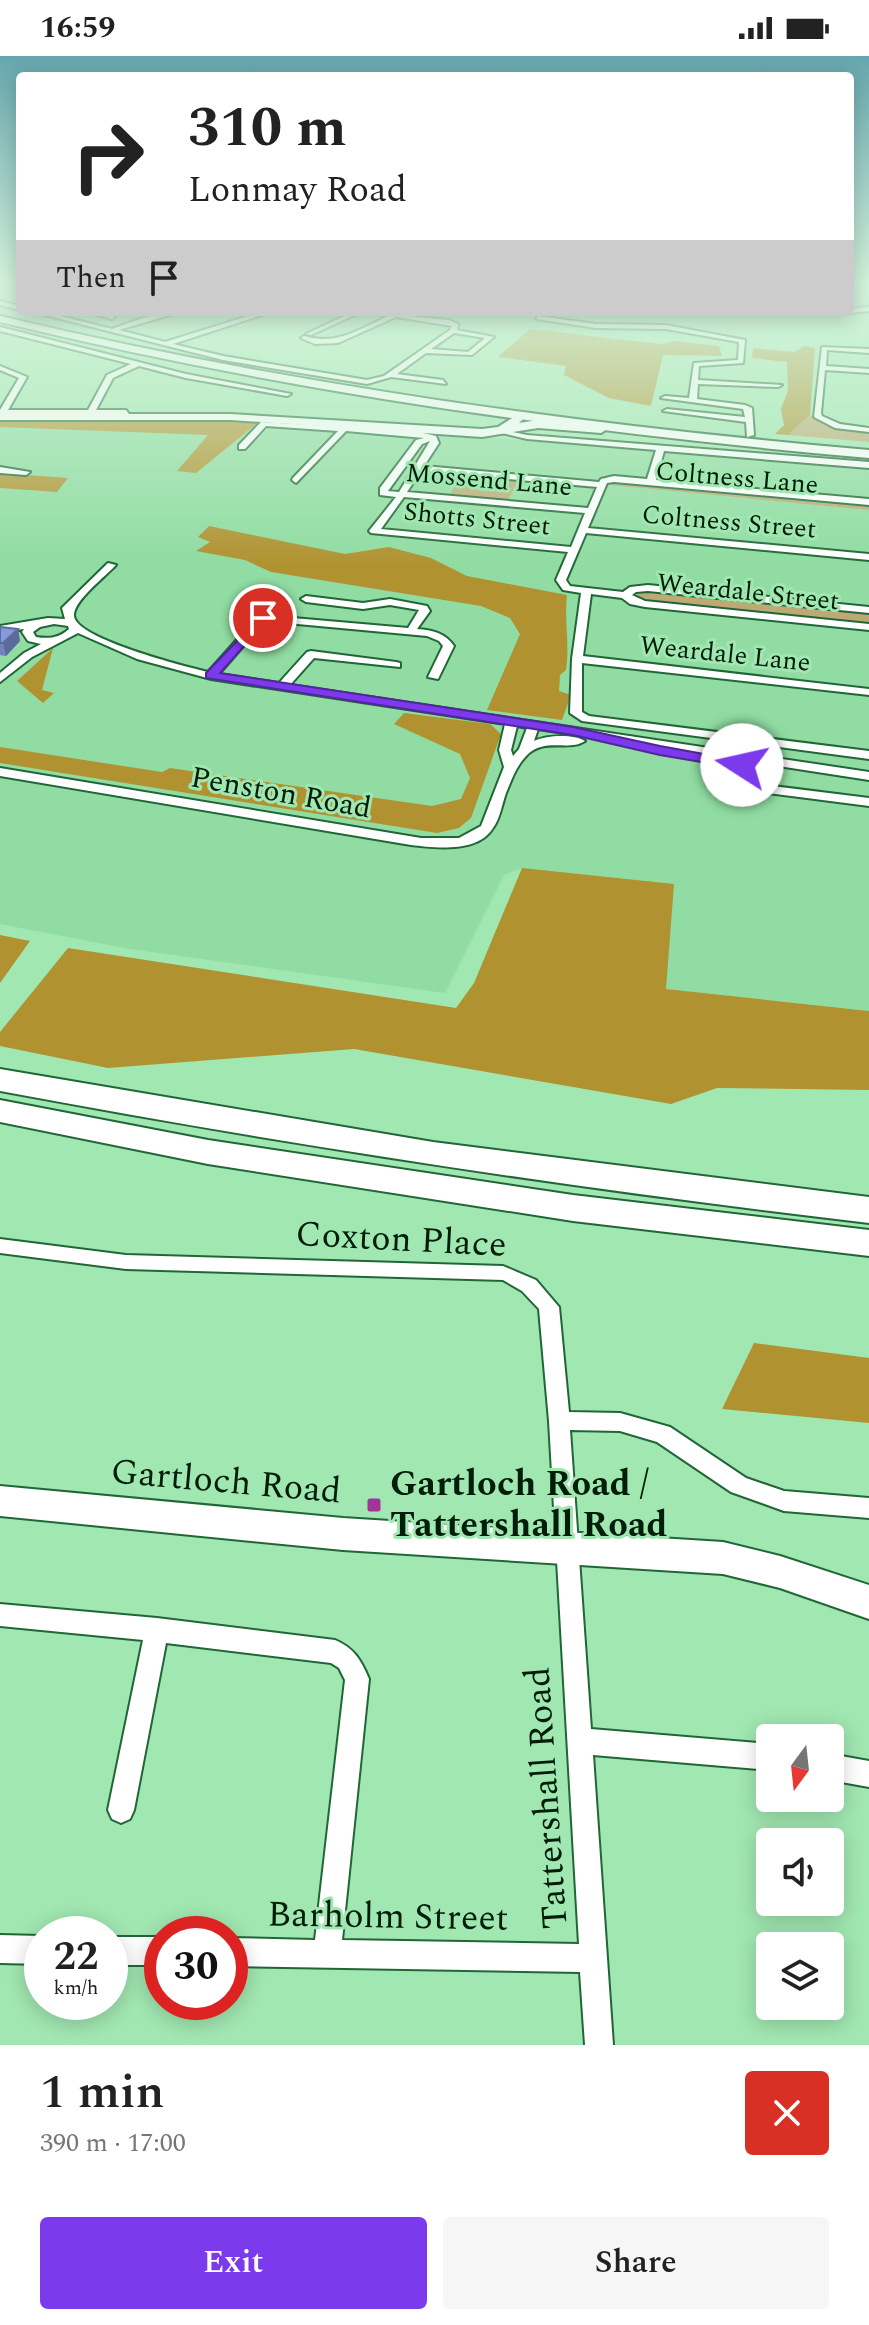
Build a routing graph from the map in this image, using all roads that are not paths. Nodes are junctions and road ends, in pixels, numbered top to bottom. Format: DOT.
graph roads {
  1 [pos="23,380"];
  2 [pos="108,380"];
  3 [pos="217,380"];
  4 [pos="269,380"];
  5 [pos="307,380"];
  6 [pos="349,380"];
  7 [pos="374,380"];
  8 [pos="820,380"];
  9 [pos="695,382"];
  10 [pos="778,385"];
  11 [pos="287,394"];
  12 [pos="665,398"];
  13 [pos="693,400"];
  14 [pos="667,411"];
  15 [pos="126,412"];
  16 [pos="1,414"];
  17 [pos="482,414"];
  18 [pos="89,415"];
  19 [pos="521,415"];
  20 [pos="750,420"];
  21 [pos="345,428"];
  22 [pos="601,429"];
  23 [pos="499,430"];
  24 [pos="869,430"];
  25 [pos="433,438"];
  26 [pos="748,439"];
  27 [pos="869,446"];
  28 [pos="242,447"];
  29 [pos="661,448"];
  30 [pos="869,454"];
  31 [pos="869,465"];
  32 [pos="420,468"];
  33 [pos="0,470"];
  34 [pos="26,472"];
  35 [pos="296,480"];
  36 [pos="651,482"];
  37 [pos="603,485"];
  38 [pos="401,495"];
  39 [pos="869,502"];
  40 [pos="590,511"];
  41 [pos="869,511"];
  42 [pos="584,530"];
  43 [pos="607,532"];
  44 [pos="869,549"];
  45 [pos="575,550"];
  46 [pos="869,557"];
  47 [pos="111,565"];
  48 [pos="869,566"];
  49 [pos="586,591"];
  50 [pos="625,595"];
  51 [pos="306,599"];
  52 [pos="278,600"];
  53 [pos="72,607"];
  54 [pos="869,610"];
  55 [pos="263,618"];
  56 [pos="40,623"];
  57 [pos="74,626"];
  58 [pos="869,627"];
  59 [pos="3,629"];
  60 [pos="412,629"];
  61 [pos="32,638"];
  62 [pos="63,639"];
  63 [pos="105,643"];
  64 [pos="28,655"];
  65 [pos="577,659"];
  66 [pos="396,665"];
  67 [pos="211,676"];
  68 [pos="434,677"];
  69 [pos="0,679"];
  70 [pos="282,687"];
  71 [pos="869,692"];
  72 [pos="512,721"];
  73 [pos="534,725"];
  74 [pos="573,731"];
  75 [pos="525,750"];
  76 [pos="660,751"];
  77 [pos="869,755"];
  78 [pos="510,767"];
  79 [pos="0,772"];
  80 [pos="869,776"];
  81 [pos="741,786"];
  82 [pos="869,786"];
  83 [pos="869,802"];
  84 [pos="0,1080"];
  85 [pos="0,1111"];
  86 [pos="655,1187"];
  87 [pos="869,1195"];
  88 [pos="869,1210"];
  89 [pos="869,1243"];
  90 [pos="0,1246"];
  91 [pos="559,1421"];
  92 [pos="0,1501"];
  93 [pos="869,1508"];
  94 [pos="567,1546"];
  95 [pos="869,1602"];
  96 [pos="0,1615"];
  97 [pos="157,1630"];
  98 [pos="580,1741"];
  99 [pos="756,1756"];
  100 [pos="844,1770"];
  101 [pos="869,1774"];
  102 [pos="121,1810"];
  103 [pos="0,1949"];
  104 [pos="24,1950"];
  105 [pos="248,1952"];
  106 [pos="327,1954"];
  107 [pos="594,1958"];
  108 [pos="599,2045"];
  1 -- 16 [label="street"];
  2 -- 18 [label="street"];
  3 -- 11 [label="street"];
  4 -- 17 [label="main road"];
  5 -- 19 [label="main road"];
  6 -- 7 [label="street"];
  8 -- 24 [label="street"];
  9 -- 10 [label="street"];
  9 -- 13 [label="street"];
  12 -- 13 [label="street"];
  13 -- 20 [label="street"];
  14 -- 20 [label="street"];
  15 -- 18 [label="street"];
  16 -- 18 [label="street"];
  17 -- 19 [label="main road"];
  17 -- 23 [label="street"];
  18 -- 23 [label="street"];
  19 -- 22 [label="main road"];
  19 -- 23 [label="street"];
  19 -- 26 [label="main road"];
  20 -- 26 [label="street"];
  21 -- 25 [label="street"];
  21 -- 28 [label="street"];
  21 -- 35 [label="street"];
  22 -- 23 [label="street"];
  22 -- 26 [label="main road"];
  23 -- 29 [label="street"];
  25 -- 32 [label="street"];
  25 -- 38 [label="street, Mossend Lane"];
  26 -- 27 [label="main road"];
  26 -- 30 [label="main road"];
  29 -- 31 [label="street"];
  29 -- 36 [label="street"];
  32 -- 37 [label="street, Coltness Lane"];
  32 -- 38 [label="street"];
  33 -- 34 [label="street"];
  36 -- 37 [label="street, Coltness Lane"];
  36 -- 39 [label="street, Coltness Lane"];
  37 -- 40 [label="street"];
  37 -- 41 [label="street, Coltness Lane"];
  38 -- 40 [label="street, Mossend Lane"];
  38 -- 45 [label="street, Shotts Street"];
  40 -- 42 [label="street"];
  42 -- 43 [label="street, Coltness Street"];
  42 -- 45 [label="street"];
  43 -- 44 [label="street"];
  43 -- 46 [label="street, Coltness Street"];
  43 -- 48 [label="street"];
  45 -- 49 [label="street"];
  47 -- 53 [label="street"];
  49 -- 50 [label="street, Weardale Street"];
  49 -- 65 [label="street"];
  50 -- 54 [label="street, Weardale Street"];
  50 -- 58 [label="street, Weardale Street"];
  51 -- 60 [label="street"];
  52 -- 55 [label="street"];
  53 -- 56 [label="street"];
  53 -- 57 [label="street"];
  55 -- 60 [label="street"];
  55 -- 67 [label="street"];
  56 -- 57 [label="street"];
  56 -- 59 [label="street"];
  56 -- 61 [label="street"];
  57 -- 62 [label="street"];
  57 -- 63 [label="street"];
  59 -- 61 [label="street"];
  60 -- 68 [label="street"];
  61 -- 62 [label="street"];
  61 -- 64 [label="street"];
  62 -- 63 [label="street"];
  62 -- 64 [label="street"];
  63 -- 67 [label="street"];
  64 -- 69 [label="street"];
  65 -- 71 [label="street, Weardale Lane"];
  65 -- 77 [label="street"];
  66 -- 70 [label="street"];
  67 -- 70 [label="street"];
  70 -- 72 [label="street"];
  72 -- 73 [label="street"];
  72 -- 78 [label="street, Penston Road"];
  73 -- 74 [label="street"];
  73 -- 75 [label="street, Penston Road"];
  74 -- 76 [label="street"];
  74 -- 80 [label="street"];
  75 -- 76 [label="street"];
  75 -- 78 [label="street, Penston Road"];
  76 -- 82 [label="street"];
  78 -- 79 [label="street, Penston Road"];
  81 -- 83 [label="street"];
  84 -- 86 [label="highway"];
  85 -- 89 [label="highway"];
  86 -- 87 [label="highway"];
  86 -- 88 [label="highway"];
  90 -- 91 [label="street, Coxton Place"];
  91 -- 93 [label="street"];
  91 -- 94 [label="street, Coxton Place"];
  92 -- 94 [label="street, Gartloch Road"];
  94 -- 95 [label="street, Gartloch Road"];
  94 -- 98 [label="street, Tattershall Road"];
  96 -- 97 [label="street"];
  97 -- 102 [label="street"];
  97 -- 106 [label="street"];
  98 -- 99 [label="street"];
  98 -- 107 [label="street, Tattershall Road"];
  100 -- 101 [label="street"];
  103 -- 104 [label="street"];
  105 -- 106 [label="street, Barholm Street"];
  106 -- 107 [label="street, Barholm Street"];
  107 -- 108 [label="street, Tattershall Road"];
}
